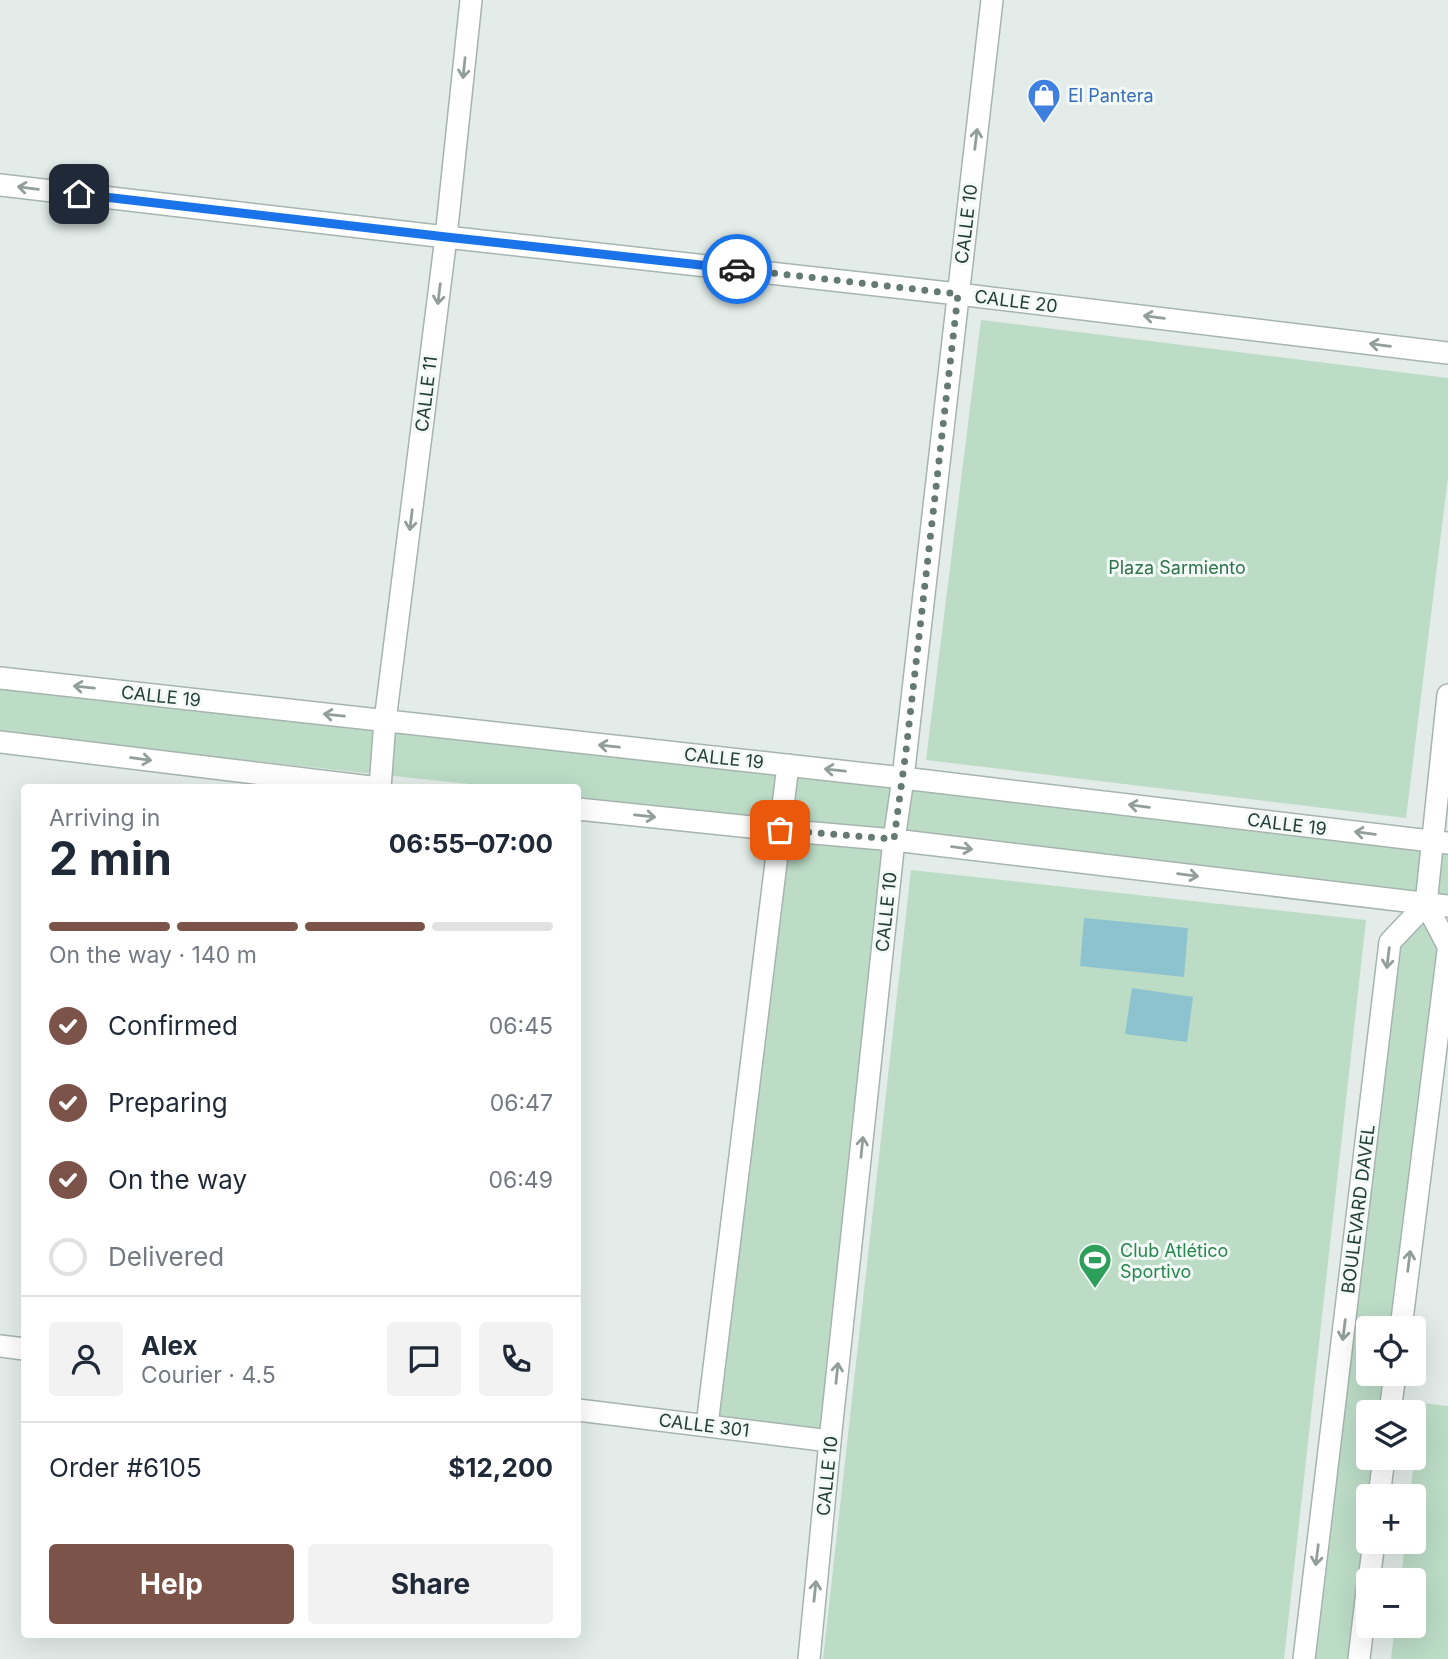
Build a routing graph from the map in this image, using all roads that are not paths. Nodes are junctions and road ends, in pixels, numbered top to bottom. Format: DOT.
graph roads {
  1 [pos="471,0"];
  2 [pos="992,0"];
  3 [pos="0,185"];
  4 [pos="446,237"];
  5 [pos="958,294"];
  6 [pos="1448,353"];
  7 [pos="0,678"];
  8 [pos="1448,695"];
  9 [pos="386,721"];
  10 [pos="0,742"];
  11 [pos="788,765"];
  12 [pos="903,778"];
  13 [pos="346,784"];
  14 [pos="379,784"];
  15 [pos="581,809"];
  16 [pos="780,830"];
  17 [pos="894,839"];
  18 [pos="1440,842"];
  19 [pos="1426,904"];
  20 [pos="1448,906"];
  21 [pos="1448,948"];
  22 [pos="1402,1316"];
  23 [pos="0,1346"];
  24 [pos="21,1349"];
  25 [pos="581,1410"];
  26 [pos="707,1425"];
  27 [pos="830,1441"];
  28 [pos="1362,1638"];
  29 [pos="809,1659"];
  30 [pos="1304,1659"];
  31 [pos="1359,1659"];
  1 -- 4 [label="street, CALLE 11, one-way"];
  5 -- 2 [label="street, CALLE 10, one-way"];
  4 -- 3 [label="street, CALLE 20, one-way"];
  4 -- 5 [label="street, CALLE 20"];
  4 -- 9 [label="street, CALLE 11, one-way"];
  6 -- 5 [label="street, CALLE 20, one-way"];
  5 -- 12 [label="street, CALLE 10"];
  9 -- 7 [label="street, CALLE 19, one-way"];
  8 -- 18 [label="street"];
  11 -- 9 [label="street, CALLE 19, one-way"];
  9 -- 14 [label="street, CALLE 11"];
  10 -- 13 [label="street, one-way"];
  12 -- 11 [label="street, CALLE 19, one-way"];
  11 -- 16 [label="street"];
  12 -- 17 [label="street, CALLE 10"];
  18 -- 12 [label="street, CALLE 19, one-way"];
  15 -- 16 [label="street, one-way"];
  16 -- 17 [label="street"];
  16 -- 26 [label="street"];
  17 -- 19 [label="street, one-way"];
  27 -- 17 [label="street, CALLE 10, one-way"];
  18 -- 19 [label="street"];
  19 -- 20 [label="street"];
  19 -- 21 [label="street"];
  19 -- 30 [label="street, BOULEVARD DAVEL, one-way"];
  22 -- 21 [label="street, one-way"];
  23 -- 24 [label="street"];
  25 -- 26 [label="street, CALLE 301"];
  26 -- 27 [label="street, CALLE 301"];
  29 -- 27 [label="street, CALLE 10, one-way"];
  28 -- 31 [label="street"];
}
